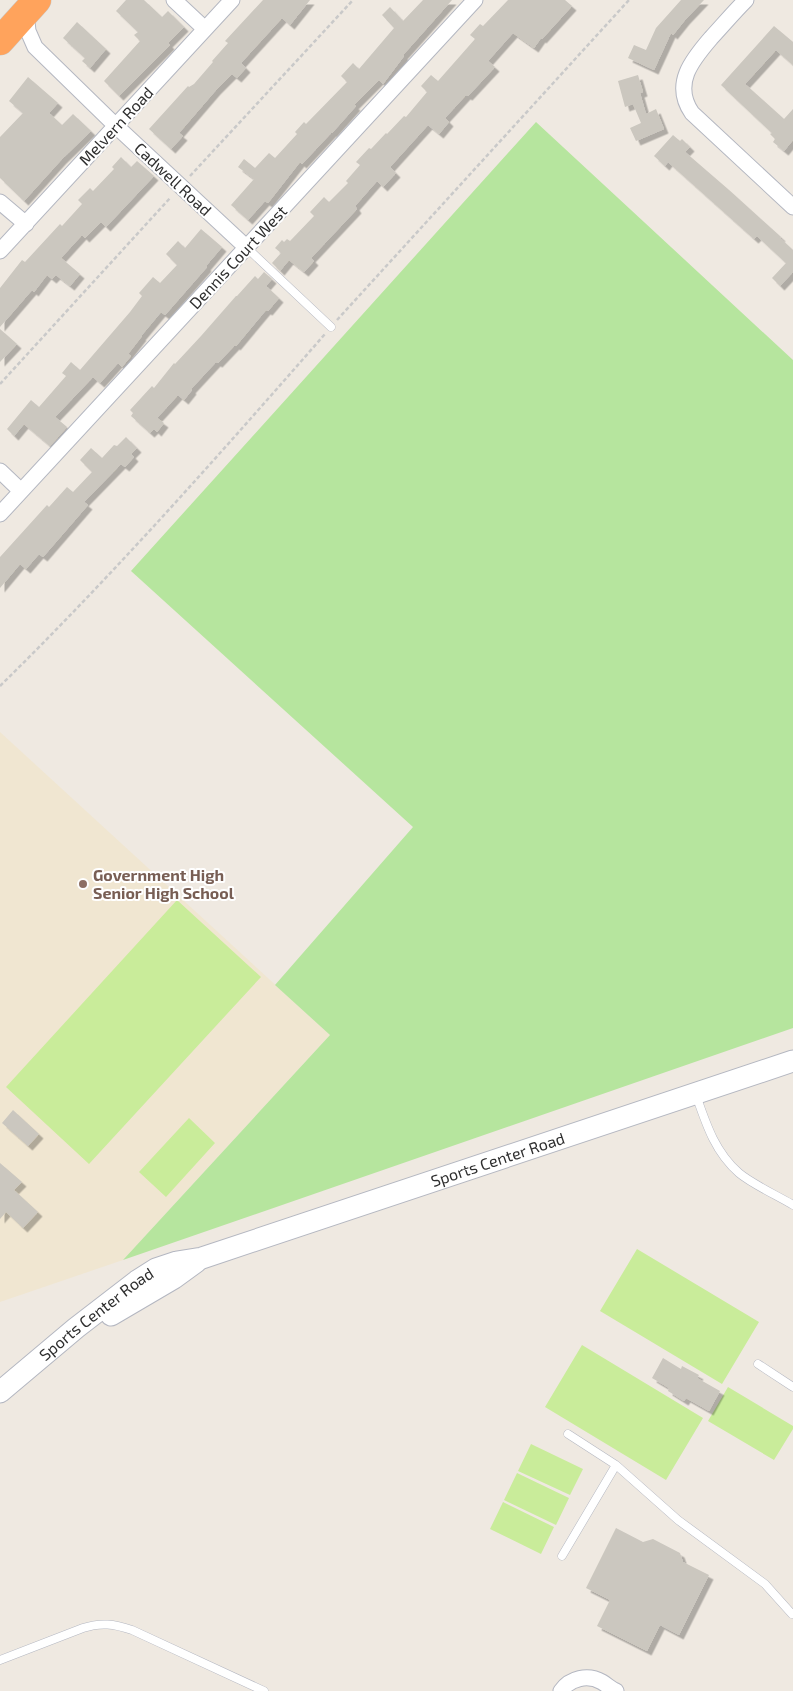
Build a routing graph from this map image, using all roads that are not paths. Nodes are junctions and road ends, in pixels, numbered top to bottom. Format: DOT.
graph roads {
  1 [pos="174,0"];
  2 [pos="232,0"];
  3 [pos="475,0"];
  4 [pos="746,0"];
  5 [pos="31,6"];
  6 [pos="206,29"];
  7 [pos="1,40"];
  8 [pos="34,47"];
  9 [pos="116,126"];
  10 [pos="0,202"];
  11 [pos="793,207"];
  12 [pos="26,224"];
  13 [pos="246,247"];
  14 [pos="0,251"];
  15 [pos="331,327"];
  16 [pos="0,471"];
  17 [pos="21,491"];
  18 [pos="0,514"];
  19 [pos="793,1061"];
  20 [pos="695,1093"];
  21 [pos="793,1205"];
  22 [pos="202,1258"];
  23 [pos="758,1364"];
  24 [pos="793,1387"];
  25 [pos="0,1392"];
  26 [pos="0,1407"];
  27 [pos="568,1434"];
  28 [pos="616,1465"];
  29 [pos="562,1556"];
  30 [pos="793,1606"];
  31 [pos="793,1616"];
  32 [pos="0,1660"];
  33 [pos="264,1691"];
  34 [pos="561,1691"];
  35 [pos="616,1691"];
  1 -- 6 [label="street"];
  2 -- 6 [label="street, Melvern Road"];
  3 -- 13 [label="street, Dennis Court West"];
  4 -- 11 [label="street"];
  5 -- 7 [label="highway"];
  5 -- 8 [label="street"];
  6 -- 9 [label="street, Melvern Road"];
  7 -- 8 [label="street, Cadwell Road"];
  8 -- 9 [label="street, Cadwell Road"];
  9 -- 12 [label="street, Melvern Road"];
  9 -- 13 [label="street, Cadwell Road"];
  10 -- 12 [label="street"];
  12 -- 14 [label="street, Melvern Road"];
  13 -- 15 [label="lane"];
  13 -- 17 [label="street, Dennis Court West"];
  16 -- 17 [label="street"];
  17 -- 18 [label="street, Dennis Court West"];
  19 -- 20 [label="main road, Sports Center Road"];
  20 -- 21 [label="lane"];
  20 -- 22 [label="main road, Sports Center Road"];
  22 -- 25 [label="main road, Sports Center Road"];
  22 -- 26 [label="main road, Sports Center Road"];
  23 -- 24 [label="lane"];
  27 -- 28 [label="lane"];
  28 -- 29 [label="lane"];
  28 -- 31 [label="lane"];
  30 -- 31 [label="lane"];
  32 -- 33 [label="lane"];
  34 -- 35 [label="street"];
}
